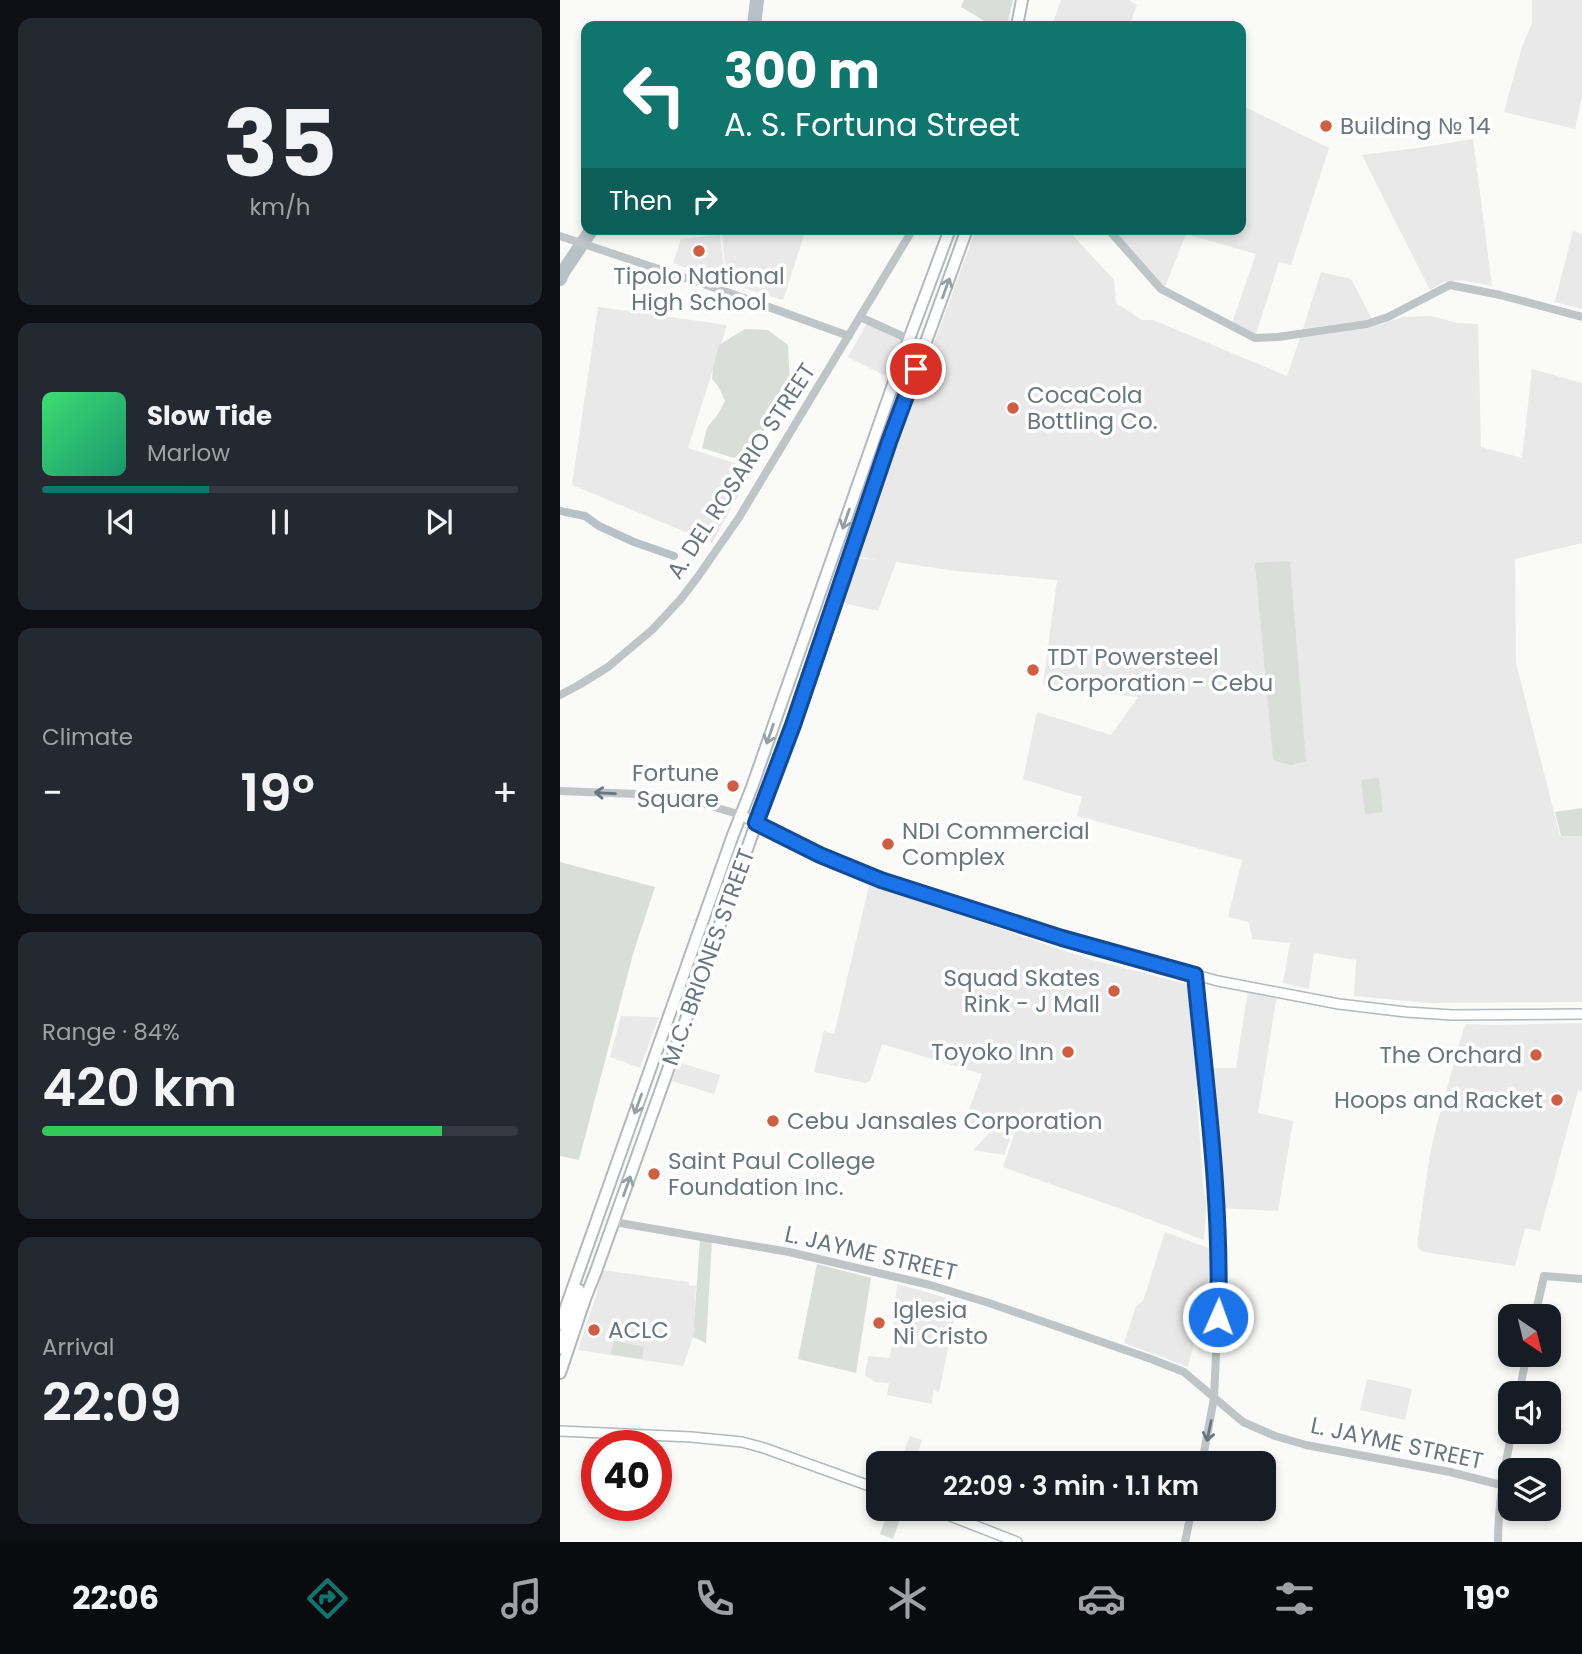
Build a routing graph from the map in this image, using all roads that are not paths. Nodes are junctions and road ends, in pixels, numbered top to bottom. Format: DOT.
graph roads {
  1 [pos="1022,0"];
  2 [pos="1018,21"];
  3 [pos="909,235"];
  4 [pos="948,235"];
  5 [pos="965,235"];
  6 [pos="1113,235"];
  7 [pos="560,236"];
  8 [pos="860,317"];
  9 [pos="1582,317"];
  10 [pos="849,336"];
  11 [pos="909,339"];
  12 [pos="925,346"];
  13 [pos="560,695"];
  14 [pos="560,791"];
  15 [pos="741,815"];
  16 [pos="756,823"];
  17 [pos="1195,975"];
  18 [pos="1582,1014"];
  19 [pos="614,1222"];
  20 [pos="589,1243"];
  21 [pos="603,1250"];
  22 [pos="1582,1279"];
  23 [pos="576,1301"];
  24 [pos="1538,1304"];
  25 [pos="560,1324"];
  26 [pos="560,1348"];
  27 [pos="560,1373"];
  28 [pos="1214,1398"];
  29 [pos="560,1431"];
  30 [pos="1204,1451"];
  31 [pos="866,1484"];
  32 [pos="1498,1484"];
  33 [pos="963,1521"];
  34 [pos="1189,1521"];
  35 [pos="1498,1521"];
  36 [pos="1017,1542"];
  37 [pos="1185,1542"];
  38 [pos="1498,1542"];
  1 -- 2 [label="main road"];
  3 -- 8 [label="street, A. DEL ROSARIO STREET"];
  4 -- 11 [label="main road, M.C. BRIONES STREET"];
  12 -- 5 [label="main road, M.C. BRIONES STREET, one-way"];
  6 -- 9 [label="street"];
  7 -- 10 [label="street"];
  8 -- 10 [label="street, A. DEL ROSARIO STREET"];
  8 -- 11 [label="street"];
  10 -- 13 [label="street, A. DEL ROSARIO STREET"];
  11 -- 12 [label="street"];
  11 -- 15 [label="main road, M.C. BRIONES STREET, one-way"];
  12 -- 16 [label="main road, M.C. BRIONES STREET"];
  15 -- 14 [label="street, one-way"];
  15 -- 16 [label="main road"];
  15 -- 20 [label="main road, M.C. BRIONES STREET, one-way"];
  16 -- 17 [label="main road"];
  19 -- 16 [label="main road, M.C. BRIONES STREET, one-way"];
  17 -- 18 [label="main road"];
  17 -- 28 [label="street"];
  19 -- 21 [label="main road, M.C. BRIONES STREET"];
  19 -- 28 [label="street, L. JAYME STREET"];
  20 -- 23 [label="main road, M.C. BRIONES STREET"];
  20 -- 25 [label="main road, M.C. BRIONES STREET"];
  21 -- 23 [label="main road, M.C. BRIONES STREET"];
  21 -- 27 [label="main road, M.C. BRIONES STREET"];
  22 -- 24 [label="street"];
  23 -- 26 [label="main road"];
  28 -- 30 [label="street, one-way"];
  28 -- 32 [label="street, L. JAYME STREET"];
  29 -- 31 [label="main road"];
  33 -- 36 [label="main road"];
  34 -- 37 [label="street"];
  35 -- 38 [label="street"];
}
